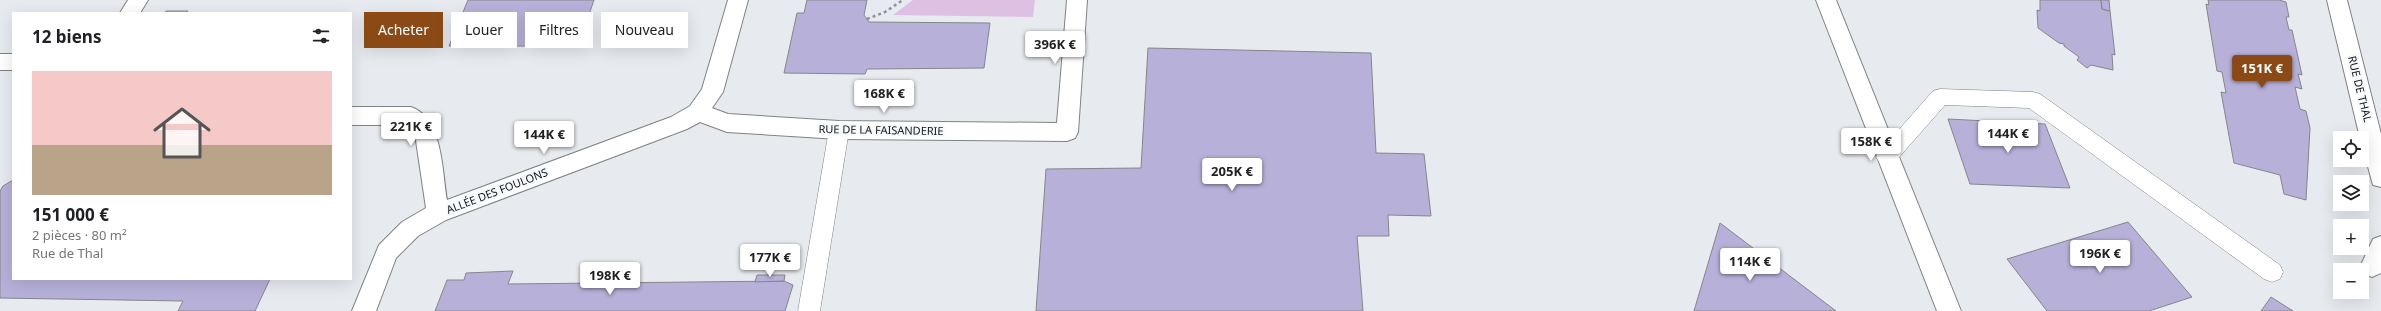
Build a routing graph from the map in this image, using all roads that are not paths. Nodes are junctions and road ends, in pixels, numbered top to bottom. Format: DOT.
graph roads {
  1 [pos="138,0"];
  2 [pos="738,0"];
  3 [pos="1077,0"];
  4 [pos="1826,0"];
  5 [pos="2337,0"];
  6 [pos="131,12"];
  7 [pos="0,62"];
  8 [pos="12,62"];
  9 [pos="698,112"];
  10 [pos="352,116"];
  11 [pos="839,130"];
  12 [pos="1887,157"];
  13 [pos="2381,178"];
  14 [pos="438,213"];
  15 [pos="2381,246"];
  16 [pos="2377,270"];
  17 [pos="2272,272"];
  18 [pos="364,311"];
  19 [pos="809,311"];
  20 [pos="1949,311"];
  1 -- 6 [label="street"];
  2 -- 9 [label="street, ALLÉE DES FOULONS"];
  3 -- 11 [label="street, RUE DE LA FAISANDERIE"];
  4 -- 12 [label="street"];
  5 -- 13 [label="street, RUE DE THAL"];
  7 -- 8 [label="street"];
  9 -- 11 [label="street, RUE DE LA FAISANDERIE"];
  9 -- 14 [label="street, ALLÉE DES FOULONS"];
  10 -- 14 [label="street"];
  11 -- 19 [label="lane"];
  12 -- 17 [label="lane"];
  12 -- 20 [label="street"];
  14 -- 18 [label="street, ALLÉE DES FOULONS"];
  15 -- 16 [label="street"];
}
